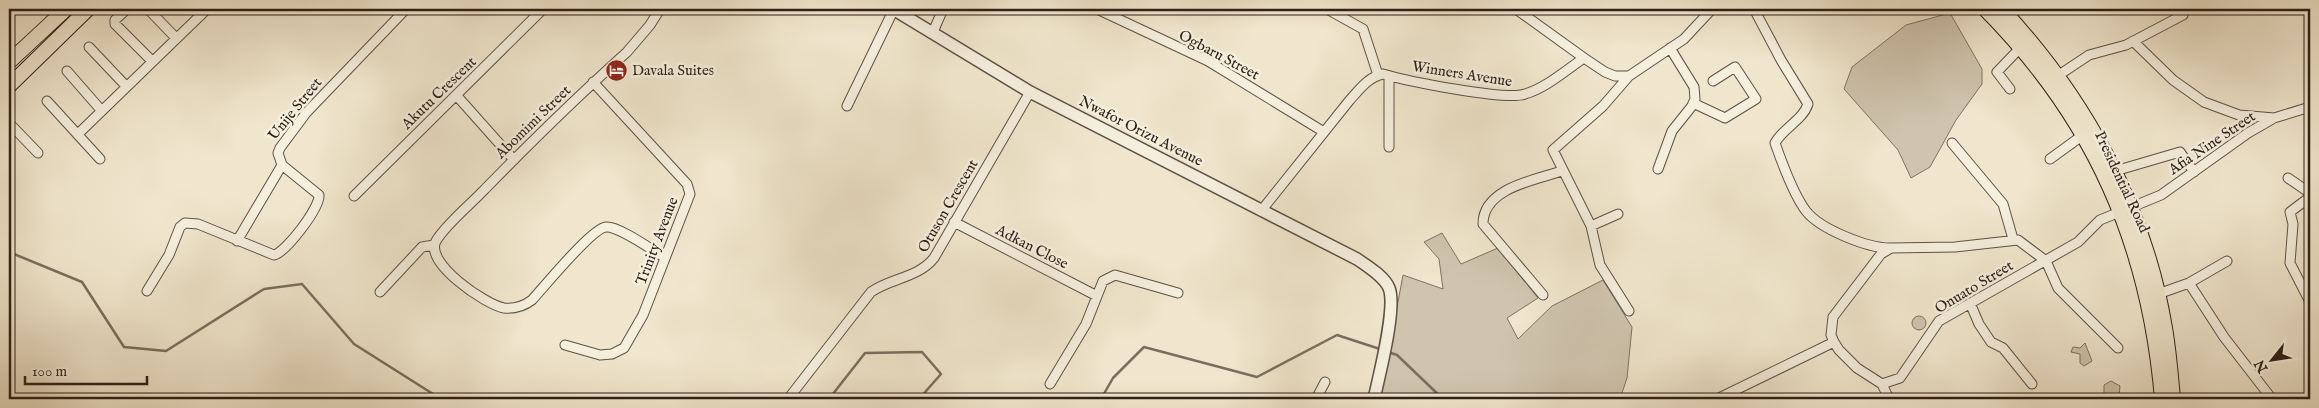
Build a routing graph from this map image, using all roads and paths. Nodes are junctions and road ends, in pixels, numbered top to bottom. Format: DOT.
graph roads {
  1 [pos="66,9"];
  2 [pos="88,9"];
  3 [pos="127,9"];
  4 [pos="148,9"];
  5 [pos="406,9"];
  6 [pos="543,9"];
  7 [pos="660,9"];
  8 [pos="893,9"];
  9 [pos="944,9"];
  10 [pos="1097,9"];
  11 [pos="1327,9"];
  12 [pos="1516,9"];
  13 [pos="1712,9"];
  14 [pos="1754,9"];
  15 [pos="1985,9"];
  16 [pos="2006,10"];
  17 [pos="201,11"];
  18 [pos="2183,15"];
  19 [pos="933,32"];
  20 [pos="176,38"];
  21 [pos="2132,42"];
  22 [pos="89,47"];
  23 [pos="1670,48"];
  24 [pos="2021,48"];
  25 [pos="1584,58"];
  26 [pos="152,61"];
  27 [pos="9,62"];
  28 [pos="67,72"];
  29 [pos="1378,75"];
  30 [pos="2059,75"];
  31 [pos="1388,76"];
  32 [pos="1628,76"];
  33 [pos="1713,80"];
  34 [pos="593,82"];
  35 [pos="9,86"];
  36 [pos="126,86"];
  37 [pos="2010,89"];
  38 [pos="1030,92"];
  39 [pos="457,96"];
  40 [pos="2067,98"];
  41 [pos="47,101"];
  42 [pos="1693,103"];
  43 [pos="847,106"];
  44 [pos="2310,107"];
  45 [pos="101,110"];
  46 [pos="2274,118"];
  47 [pos="9,122"];
  48 [pos="1324,132"];
  49 [pos="78,134"];
  50 [pos="2083,135"];
  51 [pos="1952,143"];
  52 [pos="1389,147"];
  53 [pos="38,153"];
  54 [pos="100,159"];
  55 [pos="2050,159"];
  56 [pos="514,160"];
  57 [pos="282,165"];
  58 [pos="1658,168"];
  59 [pos="1562,171"];
  60 [pos="2115,171"];
  61 [pos="2194,172"];
  62 [pos="2288,178"];
  63 [pos="2310,192"];
  64 [pos="354,196"];
  65 [pos="2310,197"];
  66 [pos="2125,209"];
  67 [pos="1261,210"];
  68 [pos="1618,214"];
  69 [pos="954,222"];
  70 [pos="1591,226"];
  71 [pos="2013,239"];
  72 [pos="237,241"];
  73 [pos="434,245"];
  74 [pos="1892,248"];
  75 [pos="664,257"];
  76 [pos="2046,261"];
  77 [pos="2227,261"];
  78 [pos="2189,283"];
  79 [pos="147,291"];
  80 [pos="380,292"];
  81 [pos="1178,293"];
  82 [pos="2158,294"];
  83 [pos="1543,295"];
  84 [pos="1097,296"];
  85 [pos="2310,302"];
  86 [pos="1970,303"];
  87 [pos="1629,311"];
  88 [pos="1834,342"];
  89 [pos="565,345"];
  90 [pos="2118,348"];
  91 [pos="1325,382"];
  92 [pos="1050,384"];
  93 [pos="1882,384"];
  94 [pos="2032,384"];
  95 [pos="788,399"];
  96 [pos="1316,399"];
  97 [pos="1374,399"];
  98 [pos="1718,399"];
  99 [pos="1889,399"];
  100 [pos="2162,399"];
  101 [pos="2173,399"];
  102 [pos="2272,399"];
  1 -- 27 [label="main road"];
  2 -- 35 [label="main road"];
  3 -- 26 [label="street"];
  4 -- 20 [label="street"];
  5 -- 57 [label="street, Unije Street"];
  6 -- 39 [label="street, Akutu Crescent"];
  7 -- 34 [label="street, Abomimi Street"];
  8 -- 19 [label="street, Nwafor Orizu Avenue"];
  8 -- 43 [label="street"];
  9 -- 19 [label="street"];
  10 -- 48 [label="street, Ogbaru Street"];
  11 -- 29 [label="street"];
  12 -- 25 [label="street"];
  13 -- 23 [label="street"];
  14 -- 74 [label="street"];
  15 -- 24 [label="main road, Presidential Road"];
  16 -- 30 [label="main road, Presidential Road"];
  17 -- 20 [label="street"];
  18 -- 21 [label="street"];
  19 -- 38 [label="street, Nwafor Orizu Avenue"];
  20 -- 26 [label="street"];
  21 -- 30 [label="street"];
  21 -- 46 [label="street"];
  22 -- 36 [label="street"];
  23 -- 32 [label="street"];
  23 -- 42 [label="street"];
  24 -- 37 [label="street"];
  24 -- 40 [label="main road, Presidential Road"];
  25 -- 31 [label="street, Winners Avenue"];
  25 -- 32 [label="street"];
  26 -- 36 [label="street"];
  28 -- 45 [label="street"];
  29 -- 31 [label="street, Winners Avenue"];
  29 -- 48 [label="street"];
  30 -- 40 [label="main road, Presidential Road"];
  31 -- 52 [label="street"];
  32 -- 59 [label="street"];
  33 -- 42 [label="street"];
  34 -- 56 [label="street, Abomimi Street"];
  34 -- 75 [label="street, Trinity Avenue"];
  36 -- 45 [label="street"];
  38 -- 67 [label="street, Nwafor Orizu Avenue"];
  38 -- 69 [label="street, Otuson Crescent"];
  39 -- 56 [label="street"];
  39 -- 64 [label="street, Akutu Crescent"];
  40 -- 50 [label="main road, Presidential Road"];
  40 -- 60 [label="main road, Presidential Road"];
  41 -- 49 [label="street"];
  42 -- 58 [label="street"];
  44 -- 46 [label="street, Afia Nine Street"];
  45 -- 49 [label="street"];
  46 -- 61 [label="street, Afia Nine Street"];
  47 -- 53 [label="street"];
  48 -- 67 [label="street"];
  49 -- 54 [label="street"];
  50 -- 55 [label="street"];
  50 -- 66 [label="main road, Presidential Road"];
  51 -- 71 [label="street"];
  56 -- 73 [label="street, Abomimi Street"];
  57 -- 72 [label="street"];
  57 -- 72 [label="street, Unije Street"];
  59 -- 70 [label="street"];
  59 -- 83 [label="street"];
  60 -- 61 [label="street"];
  60 -- 66 [label="main road, Presidential Road"];
  61 -- 66 [label="street, Afia Nine Street"];
  62 -- 63 [label="street"];
  65 -- 85 [label="street"];
  66 -- 76 [label="street, Onuato Street"];
  66 -- 82 [label="main road, Presidential Road"];
  66 -- 100 [label="main road, Presidential Road"];
  67 -- 97 [label="street, Nwafor Orizu Avenue"];
  68 -- 70 [label="street"];
  69 -- 84 [label="street, Adkan Close"];
  69 -- 95 [label="street, Otuson Crescent"];
  70 -- 87 [label="street"];
  71 -- 74 [label="street, Onuato Street"];
  71 -- 76 [label="street, Onuato Street"];
  72 -- 79 [label="street, Unije Street"];
  73 -- 75 [label="street"];
  73 -- 80 [label="street"];
  74 -- 88 [label="street, Onuato Street"];
  75 -- 89 [label="street, Trinity Avenue"];
  76 -- 86 [label="street, Onuato Street"];
  76 -- 90 [label="street"];
  77 -- 78 [label="street"];
  78 -- 82 [label="street"];
  78 -- 102 [label="street"];
  81 -- 84 [label="street"];
  82 -- 101 [label="main road, Presidential Road"];
  84 -- 92 [label="street"];
  86 -- 93 [label="street, Onuato Street"];
  86 -- 94 [label="street"];
  88 -- 93 [label="street"];
  88 -- 98 [label="street"];
  91 -- 96 [label="street"];
  93 -- 99 [label="street"];
}
